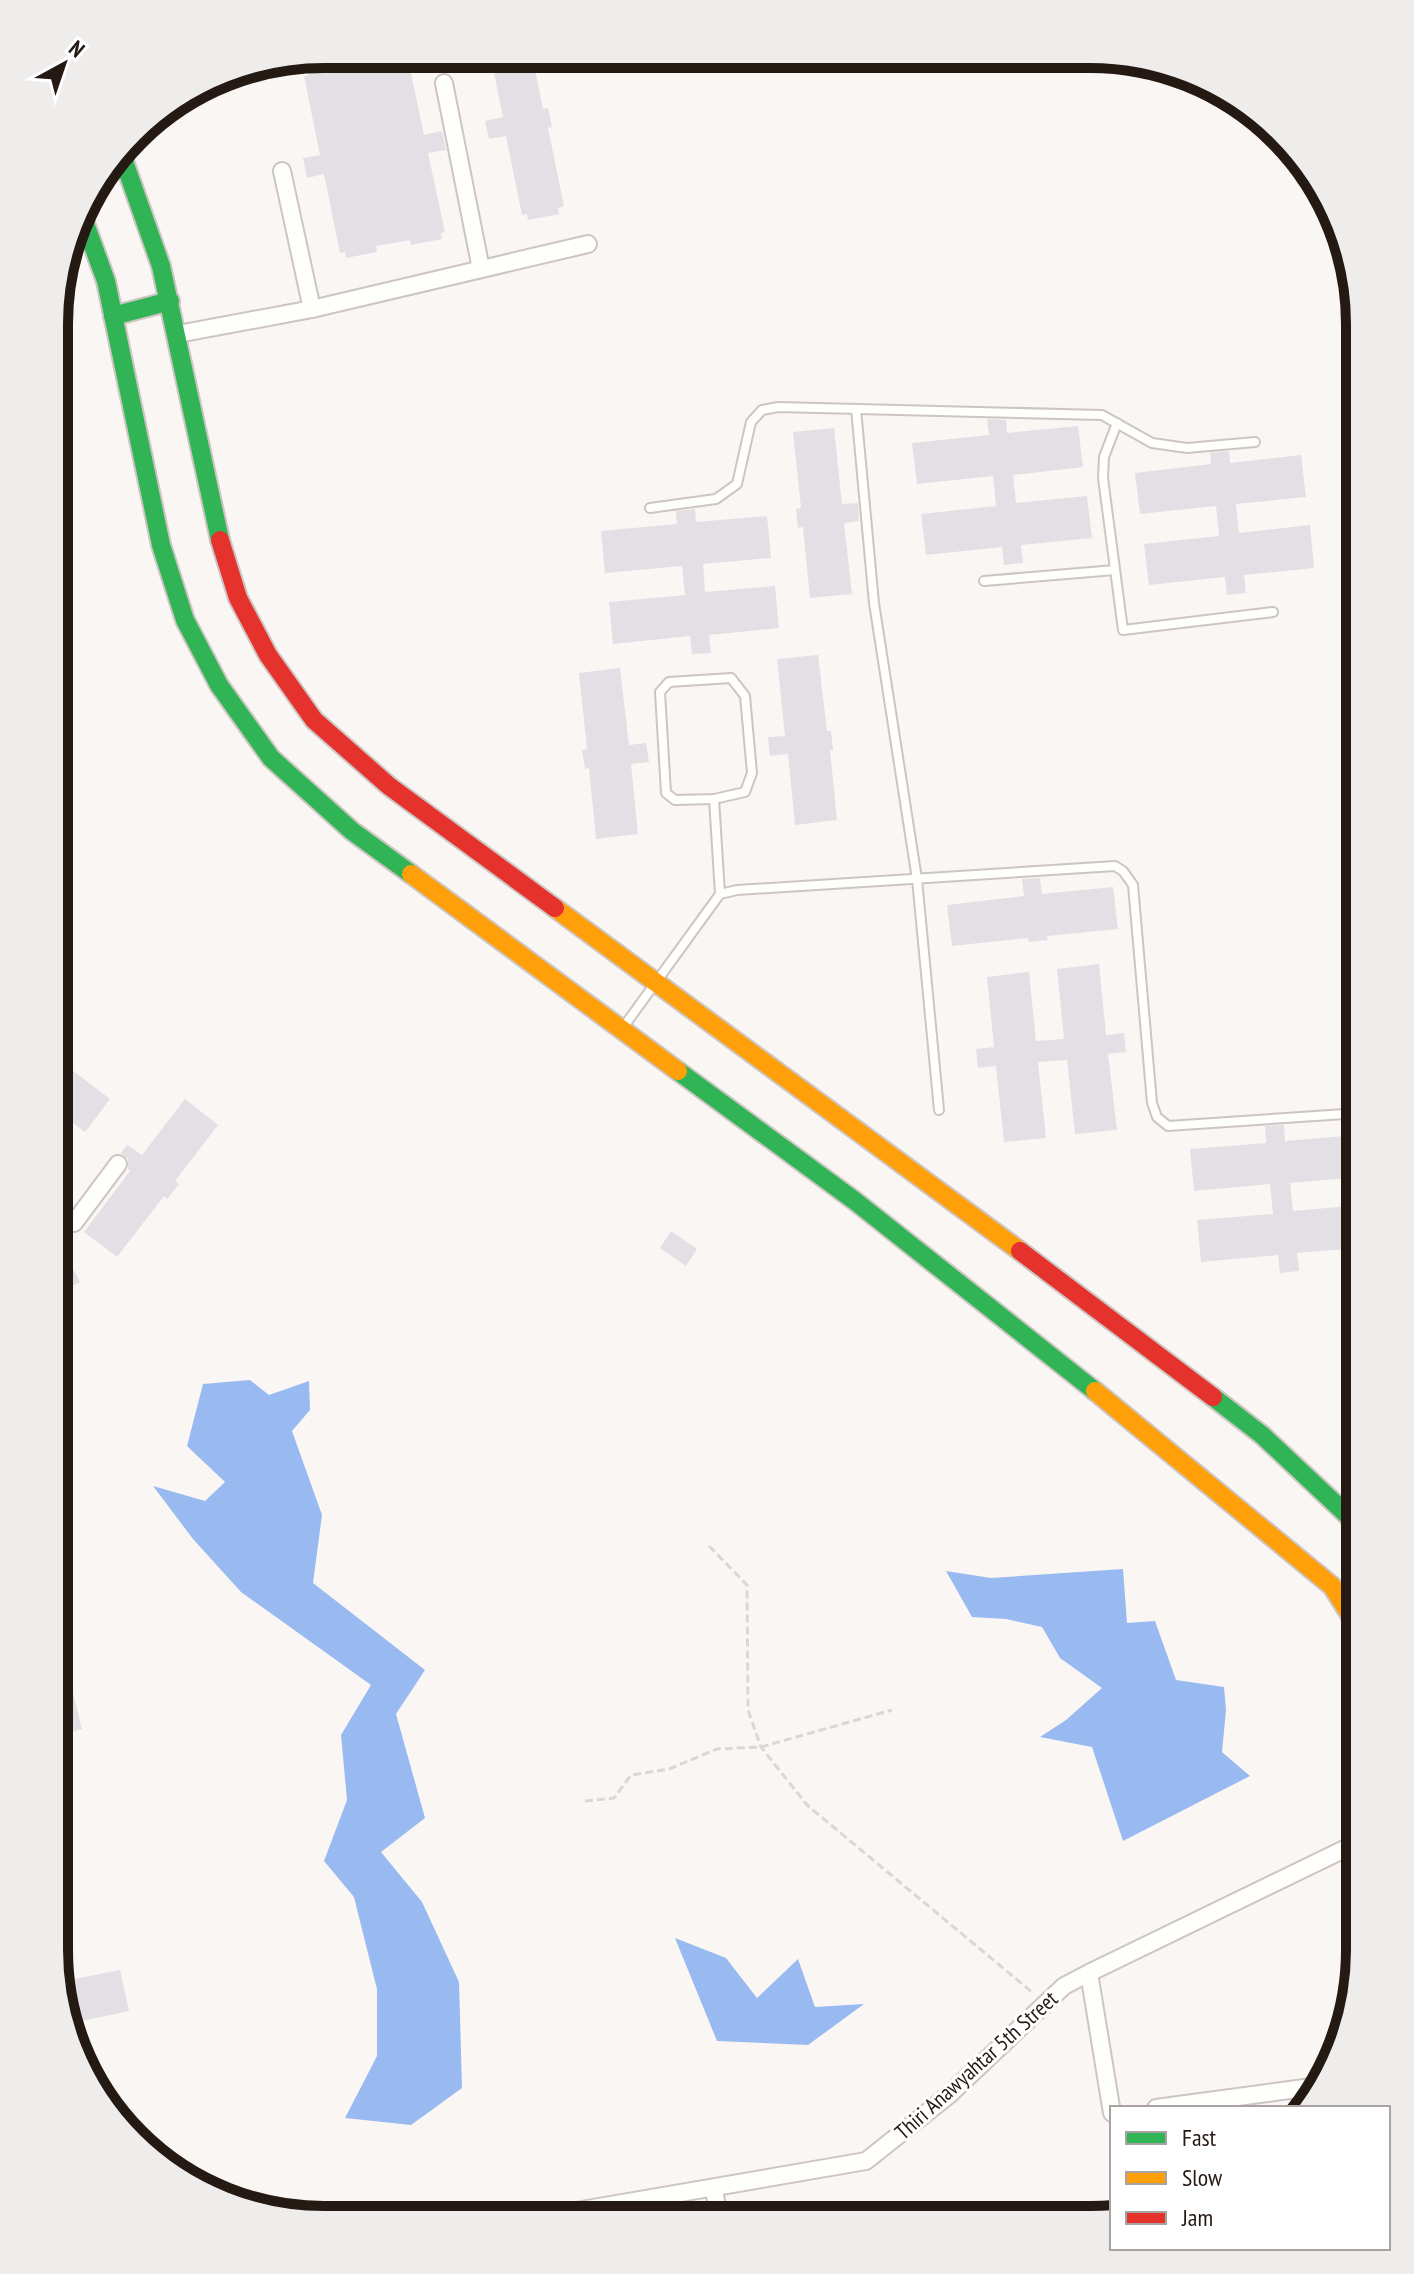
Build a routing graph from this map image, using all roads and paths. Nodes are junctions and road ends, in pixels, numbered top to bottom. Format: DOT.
graph roads {
  1 [pos="444,83"];
  2 [pos="125,163"];
  3 [pos="282,171"];
  4 [pos="86,228"];
  5 [pos="588,244"];
  6 [pos="481,269"];
  7 [pos="170,301"];
  8 [pos="312,309"];
  9 [pos="113,316"];
  10 [pos="178,334"];
  11 [pos="856,409"];
  12 [pos="1117,423"];
  13 [pos="1255,442"];
  14 [pos="650,508"];
  15 [pos="1115,570"];
  16 [pos="984,581"];
  17 [pos="1273,612"];
  18 [pos="714,799"];
  19 [pos="917,879"];
  20 [pos="720,894"];
  21 [pos="655,982"];
  22 [pos="622,1029"];
  23 [pos="939,1110"];
  24 [pos="1346,1114"];
  25 [pos="118,1164"];
  26 [pos="68,1220"];
  27 [pos="1345,1513"];
  28 [pos="709,1546"];
  29 [pos="1345,1607"];
  30 [pos="892,1710"];
  31 [pos="761,1747"];
  32 [pos="585,1801"];
  33 [pos="1345,1849"];
  34 [pos="1089,1973"];
  35 [pos="1045,2003"];
  36 [pos="1305,2088"];
  37 [pos="1111,2106"];
  38 [pos="1171,2106"];
  39 [pos="714,2189"];
  40 [pos="609,2206"];
  41 [pos="717,2206"];
  1 -- 6 [label="street"];
  2 -- 7 [label="street"];
  3 -- 8 [label="street"];
  4 -- 9 [label="street"];
  5 -- 6 [label="street"];
  6 -- 8 [label="street"];
  7 -- 9 [label="street"];
  7 -- 10 [label="street"];
  8 -- 10 [label="street"];
  9 -- 22 [label="street"];
  10 -- 21 [label="street"];
  11 -- 12 [label="lane"];
  11 -- 14 [label="lane"];
  11 -- 19 [label="lane"];
  12 -- 13 [label="lane"];
  12 -- 15 [label="lane"];
  15 -- 16 [label="lane"];
  15 -- 17 [label="lane"];
  18 -- 18 [label="lane"];
  18 -- 20 [label="lane"];
  19 -- 20 [label="lane"];
  19 -- 23 [label="lane"];
  19 -- 24 [label="lane"];
  20 -- 21 [label="lane"];
  21 -- 22 [label="lane"];
  21 -- 27 [label="street"];
  22 -- 29 [label="street"];
  25 -- 26 [label="street"];
  28 -- 31 [label="path"];
  30 -- 31 [label="path"];
  31 -- 32 [label="path"];
  31 -- 35 [label="path"];
  33 -- 34 [label="street, Thiri Anawyahtar 5th Street"];
  34 -- 35 [label="street, Thiri Anawyahtar 5th Street"];
  34 -- 37 [label="street"];
  35 -- 39 [label="street, Thiri Anawyahtar 5th Street"];
  36 -- 38 [label="street"];
  39 -- 40 [label="street, Thiri Anawyahtar 5th Street"];
  39 -- 41 [label="street"];
}
